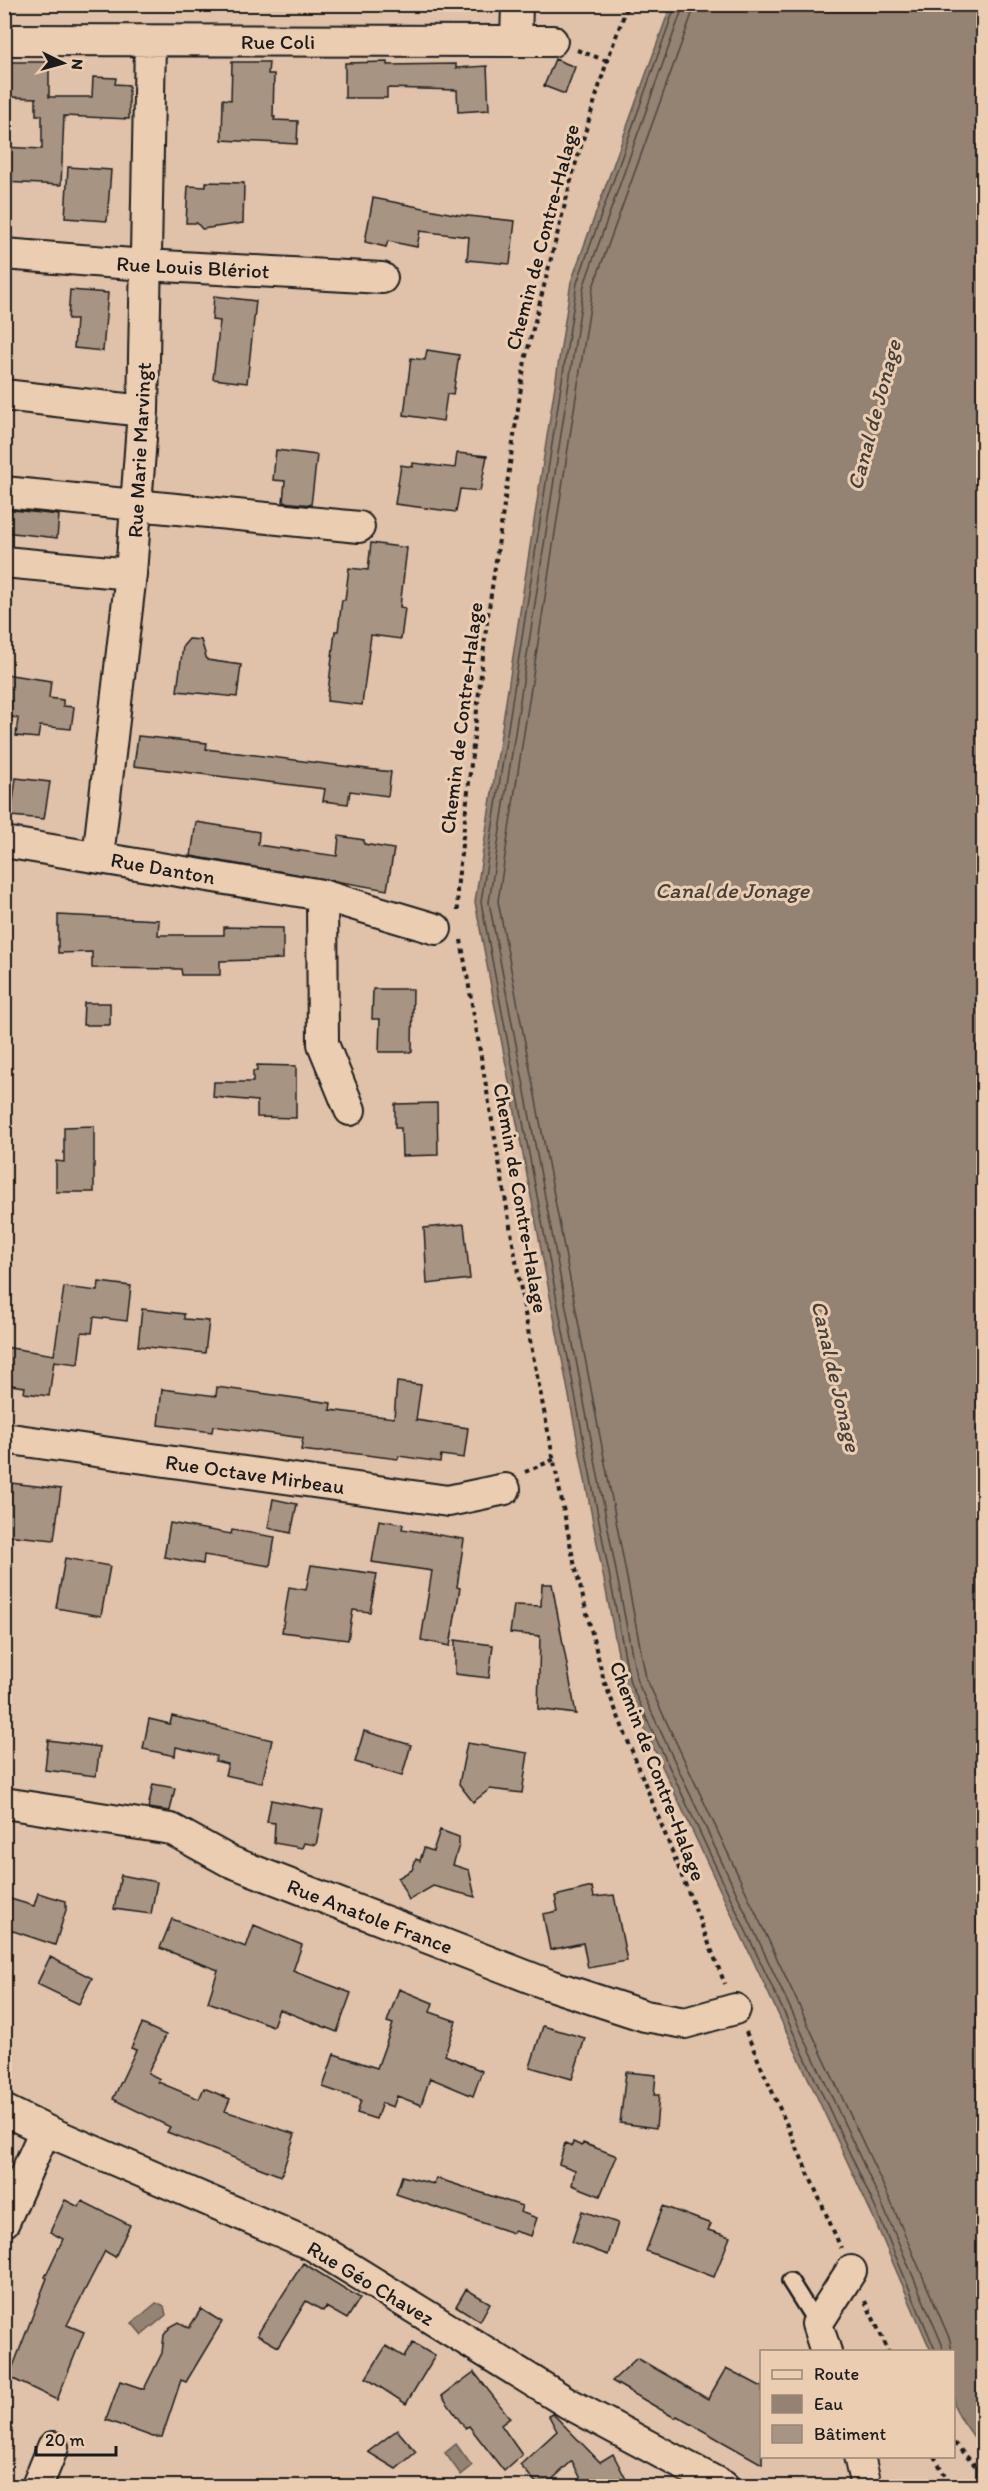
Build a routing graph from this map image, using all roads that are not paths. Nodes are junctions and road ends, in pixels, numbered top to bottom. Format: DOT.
graph roads {
  1 [pos="517,4"];
  2 [pos="4,40"];
  3 [pos="516,41"];
  4 [pos="552,41"];
  5 [pos="150,42"];
  6 [pos="4,254"];
  7 [pos="145,265"];
  8 [pos="382,278"];
  9 [pos="4,395"];
  10 [pos="143,411"];
  11 [pos="4,492"];
  12 [pos="137,506"];
  13 [pos="360,527"];
  14 [pos="4,562"];
  15 [pos="131,574"];
  16 [pos="4,842"];
  17 [pos="98,857"];
  18 [pos="322,895"];
  19 [pos="451,927"];
  20 [pos="350,1110"];
  21 [pos="4,1438"];
  22 [pos="511,1482"];
  23 [pos="4,1803"];
  24 [pos="735,2009"];
  25 [pos="4,2110"];
  26 [pos="45,2130"];
  27 [pos="4,2222"];
  28 [pos="851,2271"];
  29 [pos="790,2281"];
  30 [pos="817,2324"];
  31 [pos="825,2350"];
  32 [pos="53,2447"];
  33 [pos="859,2458"];
  34 [pos="37,2487"];
  35 [pos="723,2487"];
  36 [pos="866,2487"];
  1 -- 3 [label="street"];
  2 -- 5 [label="street, Rue Coli"];
  3 -- 4 [label="street, Rue Coli"];
  3 -- 5 [label="street, Rue Coli"];
  5 -- 7 [label="street, Rue Marie Marvingt"];
  6 -- 7 [label="street, Rue Louis Blériot"];
  7 -- 8 [label="street, Rue Louis Blériot"];
  7 -- 10 [label="street, Rue Marie Marvingt"];
  9 -- 10 [label="street"];
  10 -- 12 [label="street, Rue Marie Marvingt"];
  11 -- 12 [label="street"];
  12 -- 13 [label="street"];
  12 -- 15 [label="street, Rue Marie Marvingt"];
  14 -- 15 [label="street"];
  15 -- 17 [label="street, Rue Marie Marvingt"];
  16 -- 17 [label="street, Rue Danton"];
  17 -- 18 [label="street, Rue Danton"];
  18 -- 19 [label="street, Rue Danton"];
  18 -- 20 [label="street"];
  21 -- 22 [label="street, Rue Octave Mirbeau"];
  23 -- 24 [label="street, Rue Anatole France"];
  25 -- 26 [label="street, Rue Géo Chavez"];
  26 -- 27 [label="street"];
  26 -- 35 [label="street, Rue Géo Chavez"];
  28 -- 30 [label="street"];
  29 -- 30 [label="lane"];
  30 -- 31 [label="street"];
  32 -- 34 [label="street"];
  33 -- 36 [label="street"];
}
